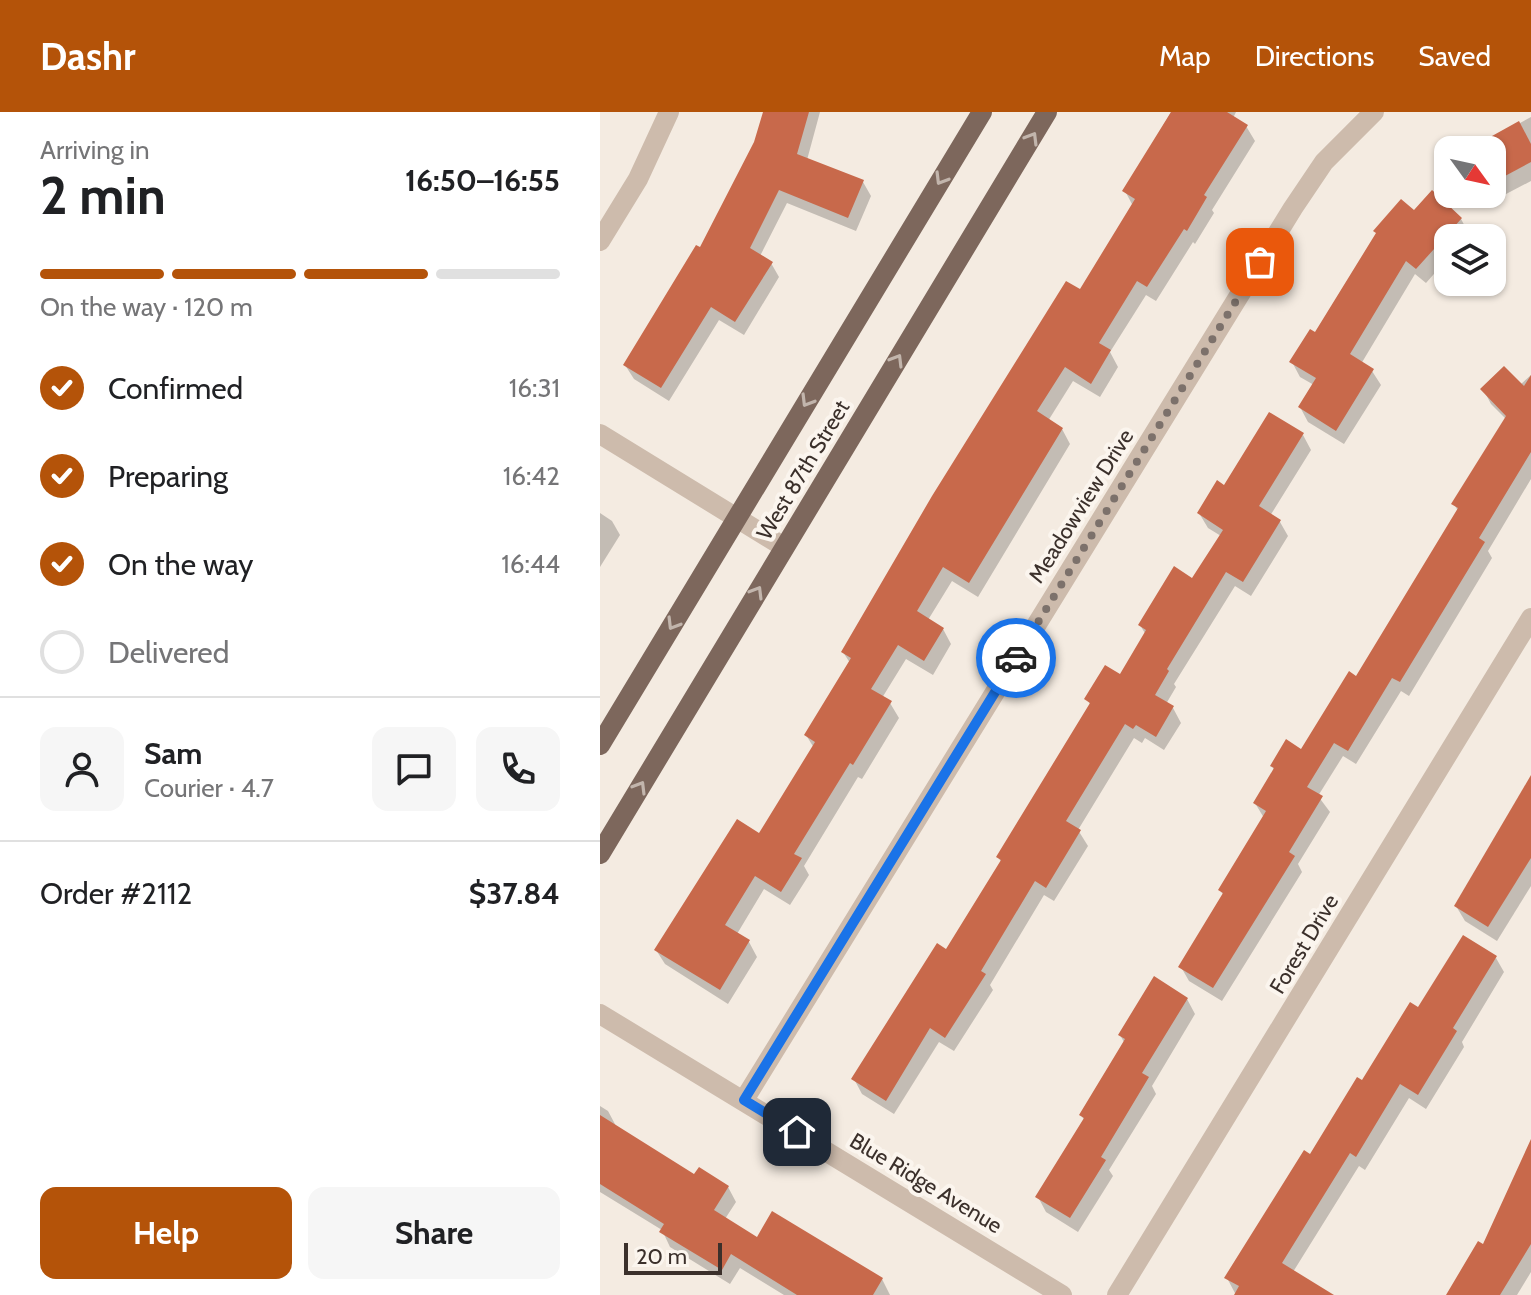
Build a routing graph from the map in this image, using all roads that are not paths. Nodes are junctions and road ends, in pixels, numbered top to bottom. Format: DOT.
graph roads {
  1 [pos="669,112"];
  2 [pos="982,112"];
  3 [pos="1047,112"];
  4 [pos="1374,112"];
  5 [pos="600,241"];
  6 [pos="600,434"];
  7 [pos="736,518"];
  8 [pos="784,547"];
  9 [pos="1531,618"];
  10 [pos="600,745"];
  11 [pos="600,854"];
  12 [pos="600,1014"];
  13 [pos="744,1100"];
  14 [pos="1062,1295"];
  15 [pos="1117,1295"];
  1 -- 5 [label="street"];
  2 -- 7 [label="main road, West 87th Street, one-way"];
  8 -- 3 [label="main road, West 87th Street, one-way"];
  4 -- 13 [label="street, Meadowview Drive"];
  6 -- 7 [label="street"];
  7 -- 8 [label="street"];
  7 -- 10 [label="main road, West 87th Street, one-way"];
  11 -- 8 [label="main road, West 87th Street, one-way"];
  9 -- 15 [label="street, Forest Drive"];
  12 -- 13 [label="street, Blue Ridge Avenue"];
  13 -- 14 [label="street, Blue Ridge Avenue"];
}
